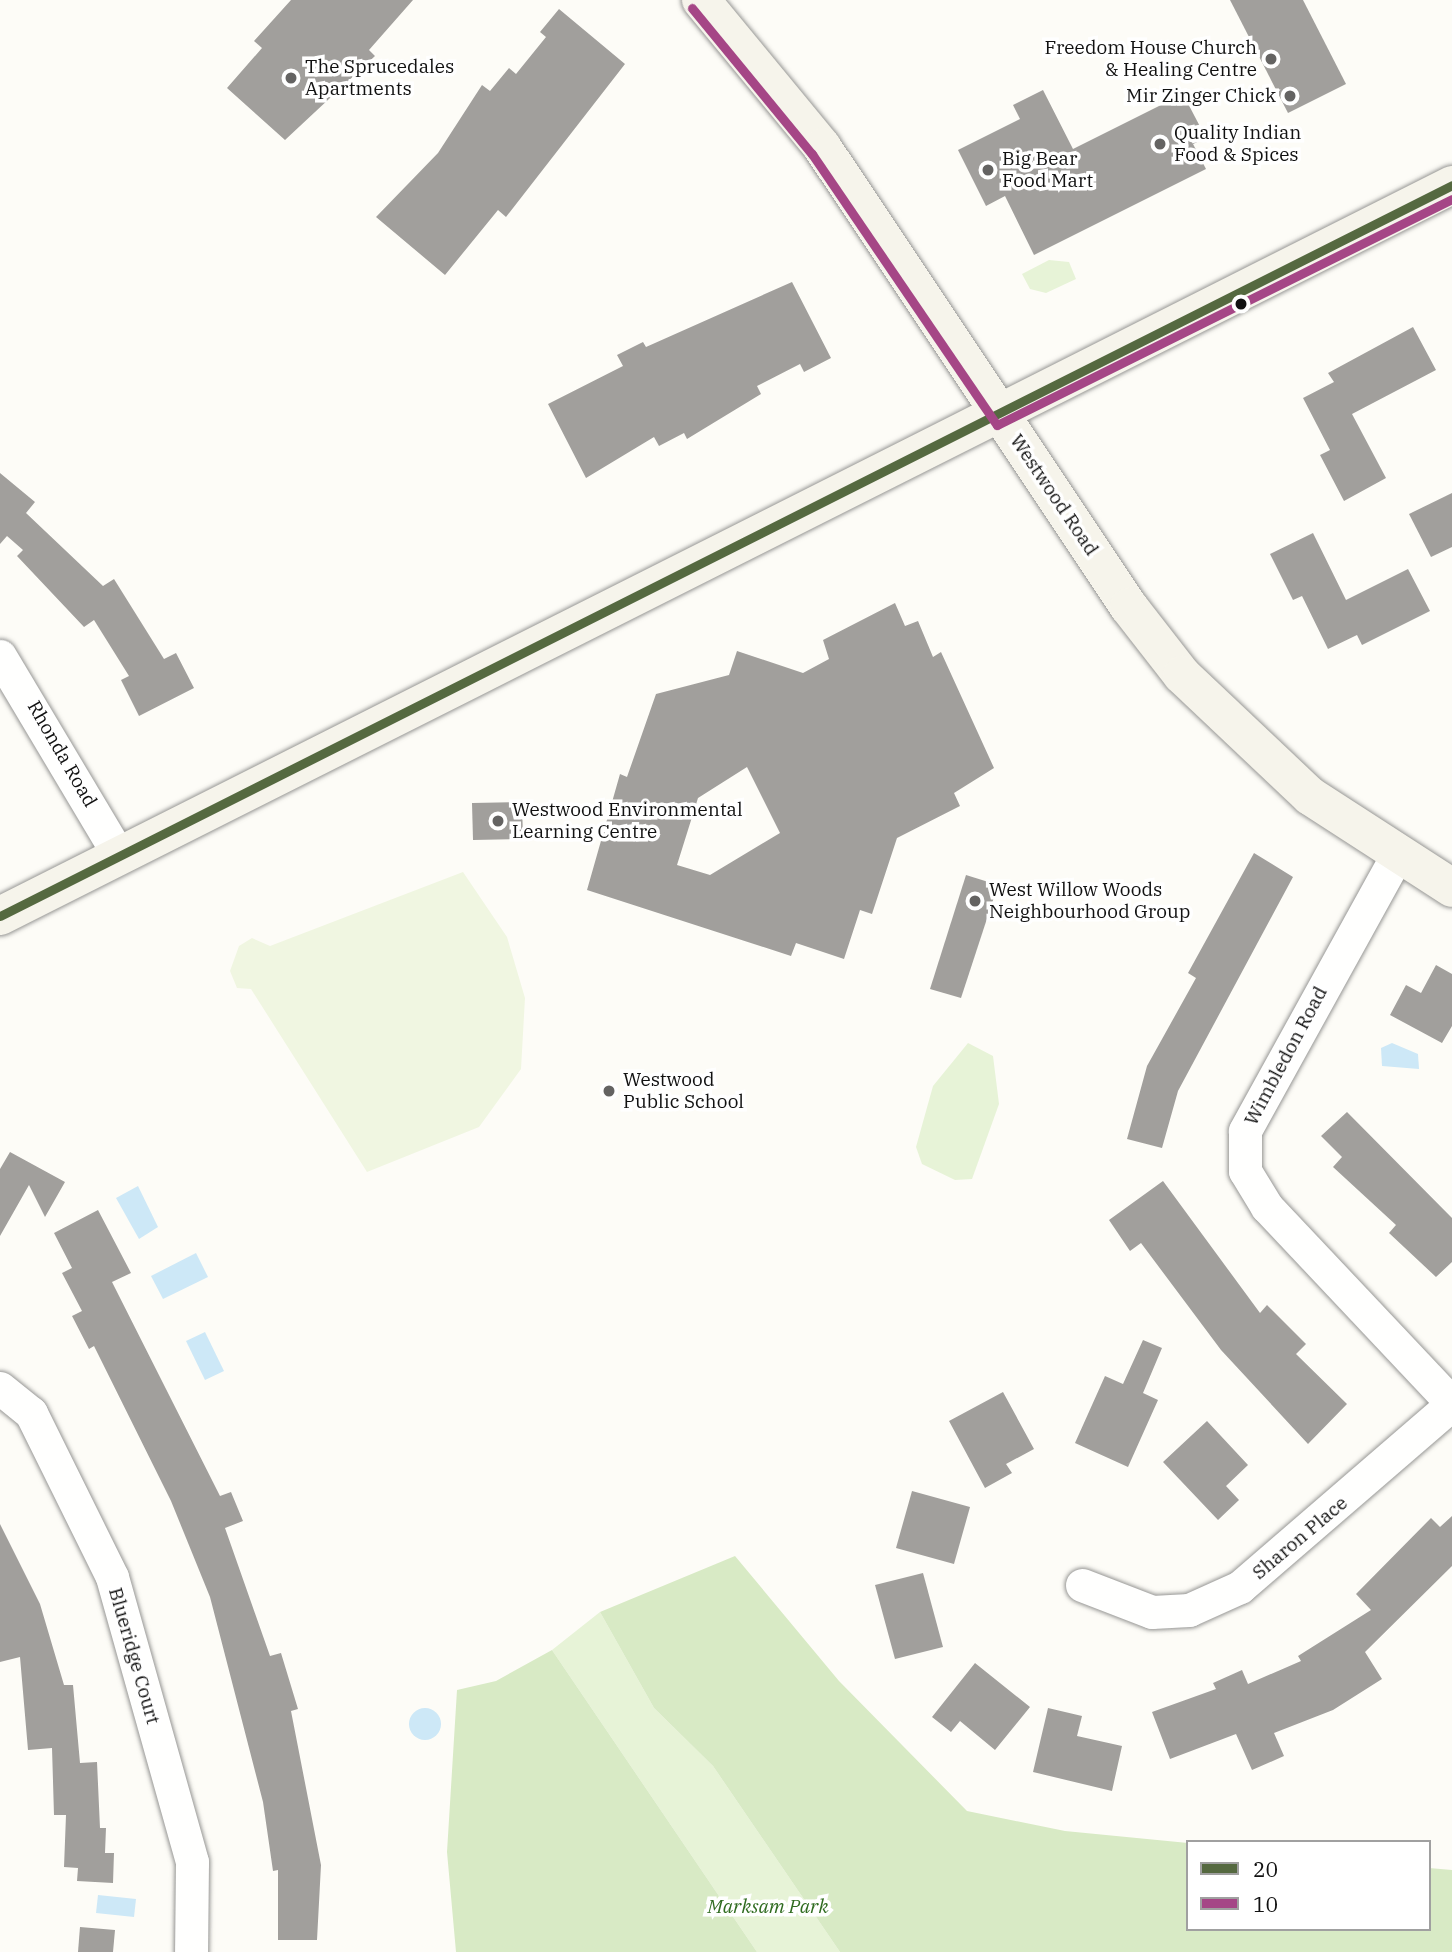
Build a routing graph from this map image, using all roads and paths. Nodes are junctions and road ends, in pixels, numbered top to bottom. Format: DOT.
graph roads {
  1 [pos="701,0"];
  2 [pos="1452,185"];
  3 [pos="1000,413"];
  4 [pos="0,656"];
  5 [pos="119,856"];
  6 [pos="1396,857"];
  7 [pos="1452,888"];
  8 [pos="0,916"];
  9 [pos="0,1388"];
  10 [pos="1452,1403"];
  11 [pos="1082,1585"];
  12 [pos="191,1952"];
  1 -- 3 [label="street, Westwood Road"];
  2 -- 3 [label="street"];
  3 -- 5 [label="street"];
  3 -- 6 [label="street, Westwood Road"];
  4 -- 5 [label="street, Rhonda Road"];
  5 -- 8 [label="street"];
  6 -- 7 [label="street, Westwood Road"];
  6 -- 10 [label="street, Wimbledon Road"];
  9 -- 12 [label="street, Blueridge Court"];
  10 -- 11 [label="street, Sharon Place"];
}
